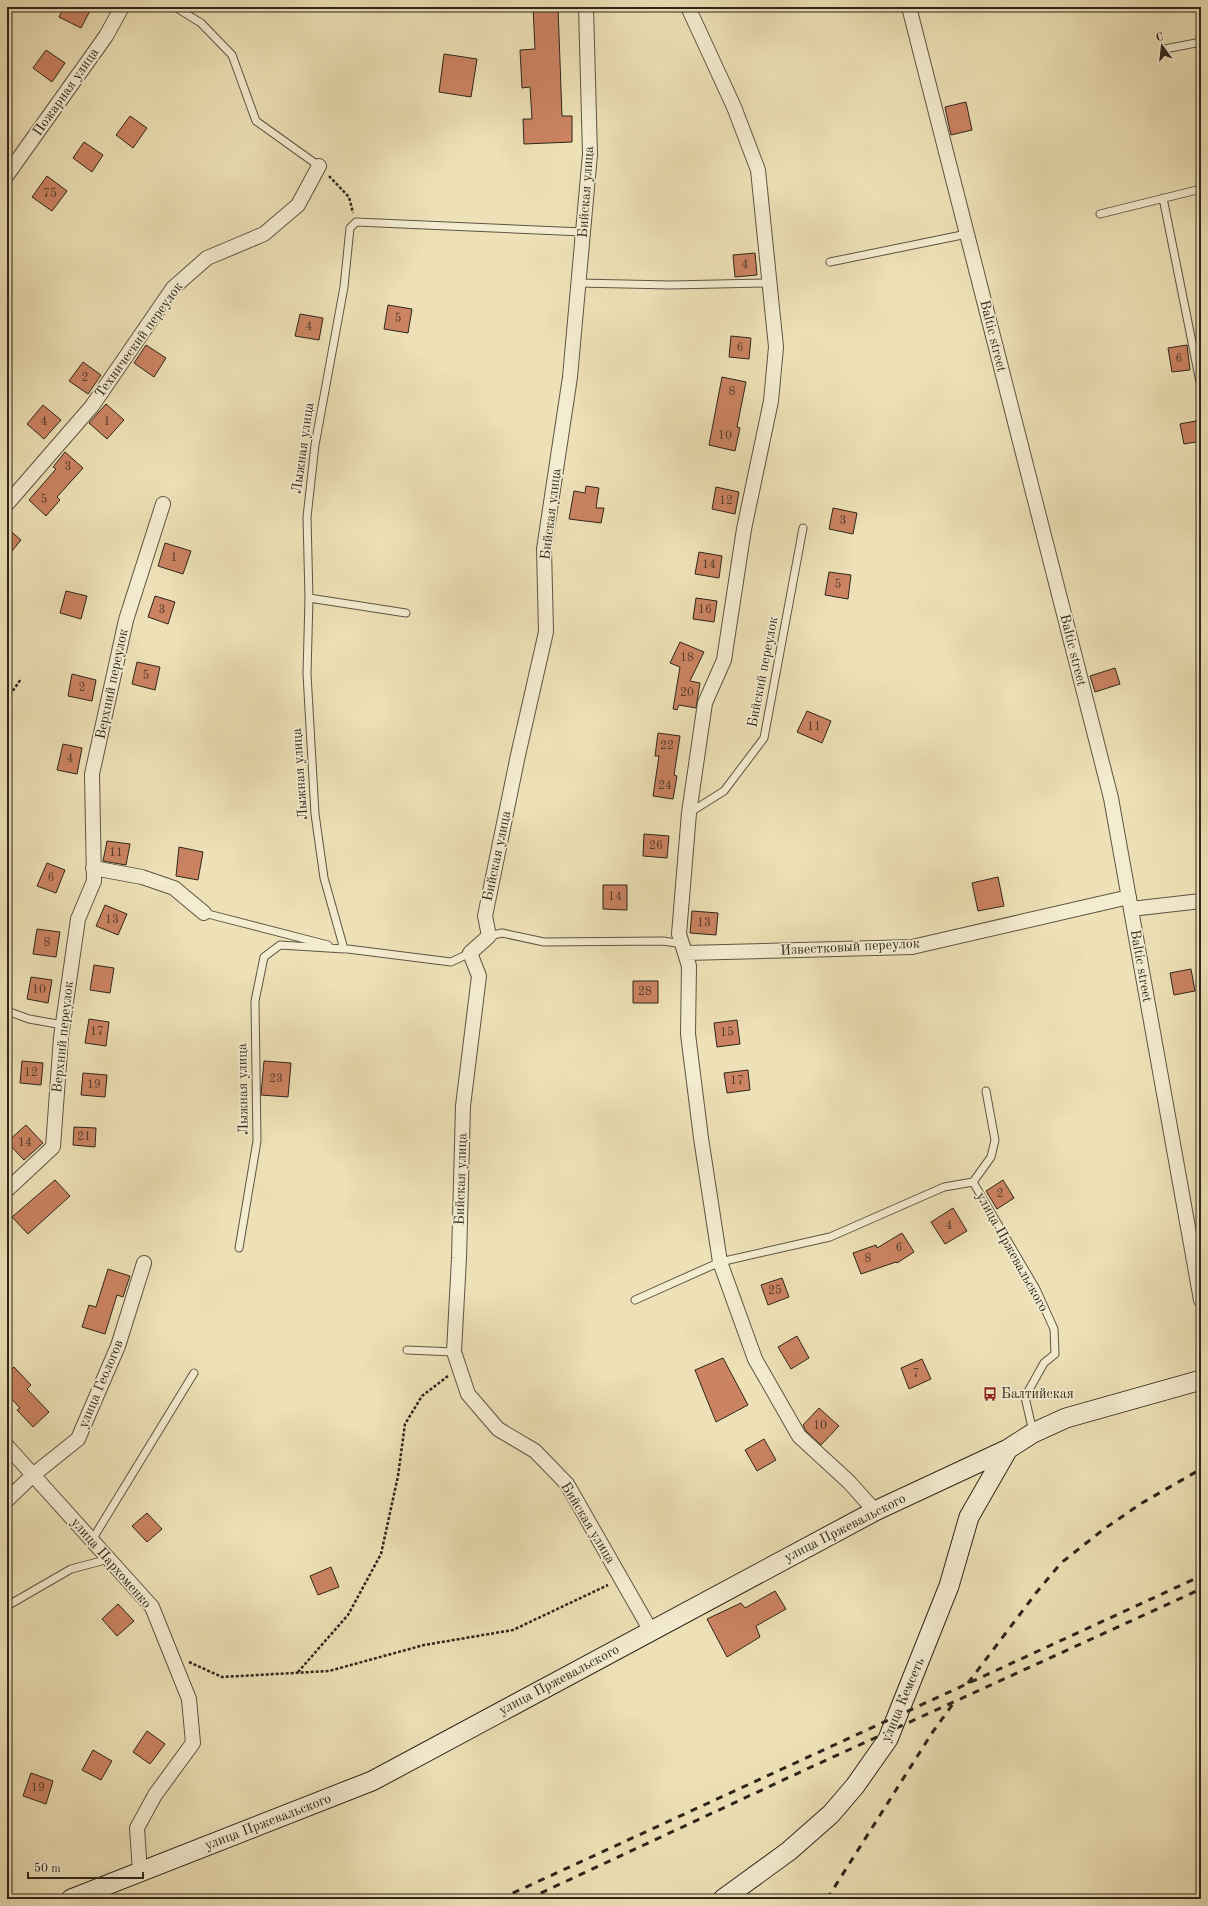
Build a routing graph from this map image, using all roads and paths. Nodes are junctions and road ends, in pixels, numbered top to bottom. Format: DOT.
graph roads {
  1 [pos="122,7"];
  2 [pos="175,7"];
  3 [pos="586,7"];
  4 [pos="688,7"];
  5 [pos="908,7"];
  6 [pos="1201,42"];
  7 [pos="1165,49"];
  8 [pos="319,166"];
  9 [pos="7,175"];
  10 [pos="1201,189"];
  11 [pos="1163,198"];
  12 [pos="1100,214"];
  13 [pos="356,222"];
  14 [pos="583,232"];
  15 [pos="967,234"];
  16 [pos="830,262"];
  17 [pos="578,282"];
  18 [pos="769,283"];
  19 [pos="1201,387"];
  20 [pos="7,504"];
  21 [pos="163,504"];
  22 [pos="803,528"];
  23 [pos="309,598"];
  24 [pos="406,613"];
  25 [pos="21,679"];
  26 [pos="7,699"];
  27 [pos="689,814"];
  28 [pos="93,868"];
  29 [pos="1201,901"];
  30 [pos="1130,903"];
  31 [pos="204,913"];
  32 [pos="489,936"];
  33 [pos="344,949"];
  34 [pos="684,949"];
  35 [pos="470,953"];
  36 [pos="7,1011"];
  37 [pos="63,1025"];
  38 [pos="986,1091"];
  39 [pos="973,1182"];
  40 [pos="7,1190"];
  41 [pos="239,1248"];
  42 [pos="720,1262"];
  43 [pos="144,1263"];
  44 [pos="635,1300"];
  45 [pos="1201,1300"];
  46 [pos="407,1350"];
  47 [pos="454,1352"];
  48 [pos="459,1368"];
  49 [pos="194,1373"];
  50 [pos="1201,1380"];
  51 [pos="1033,1433"];
  52 [pos="7,1446"];
  53 [pos="1008,1449"];
  54 [pos="33,1475"];
  55 [pos="7,1500"];
  56 [pos="874,1511"];
  57 [pos="92,1540"];
  58 [pos="109,1559"];
  59 [pos="621,1579"];
  60 [pos="7,1606"];
  61 [pos="651,1631"];
  62 [pos="170,1653"];
  63 [pos="298,1673"];
  64 [pos="140,1872"];
  65 [pos="71,1899"];
  66 [pos="723,1899"];
  1 -- 9 [label="street, Пожарная улица"];
  2 -- 8 [label="lane"];
  3 -- 14 [label="street, Бийская улица"];
  4 -- 18 [label="street"];
  5 -- 15 [label="street, Baltic street"];
  6 -- 7 [label="lane"];
  8 -- 13 [label="path"];
  8 -- 20 [label="street, Технический переулок"];
  10 -- 11 [label="lane"];
  11 -- 12 [label="lane"];
  11 -- 19 [label="lane"];
  13 -- 14 [label="lane"];
  13 -- 23 [label="lane, Лыжная улица"];
  14 -- 17 [label="street, Бийская улица"];
  15 -- 16 [label="lane"];
  15 -- 30 [label="street, Baltic street"];
  17 -- 18 [label="lane"];
  17 -- 32 [label="street, Бийская улица"];
  18 -- 27 [label="street"];
  21 -- 28 [label="street, Верхний переулок"];
  22 -- 27 [label="lane, Бийский переулок"];
  23 -- 24 [label="lane"];
  23 -- 33 [label="lane, Лыжная улица"];
  25 -- 26 [label="path"];
  27 -- 34 [label="street"];
  28 -- 31 [label="street"];
  28 -- 37 [label="street, Верхний переулок"];
  29 -- 30 [label="street, Известковый переулок"];
  30 -- 34 [label="street, Известковый переулок"];
  30 -- 45 [label="street, Baltic street"];
  31 -- 33 [label="lane"];
  32 -- 34 [label="lane, Известковый переулок"];
  32 -- 35 [label="street"];
  33 -- 35 [label="lane"];
  33 -- 41 [label="lane, Лыжная улица"];
  34 -- 42 [label="street"];
  35 -- 47 [label="street, Бийская улица"];
  36 -- 37 [label="lane"];
  37 -- 40 [label="street, Верхний переулок"];
  38 -- 39 [label="lane"];
  39 -- 42 [label="lane, улица Пржевальского"];
  39 -- 51 [label="lane, улица Пржевальского"];
  42 -- 44 [label="lane, улица Пржевальского"];
  42 -- 56 [label="street"];
  43 -- 54 [label="street, улица Геологов"];
  46 -- 47 [label="lane"];
  47 -- 48 [label="street, Бийская улица"];
  48 -- 59 [label="street, Бийская улица"];
  48 -- 63 [label="path"];
  49 -- 57 [label="lane"];
  50 -- 51 [label="street, улица Пржевальского"];
  51 -- 53 [label="street, улица Пржевальского"];
  52 -- 54 [label="street, улица Пархоменко"];
  53 -- 56 [label="street, улица Пржевальского"];
  53 -- 66 [label="street, улица Кемсеть"];
  54 -- 55 [label="street, улица Геологов"];
  54 -- 57 [label="street, улица Пархоменко"];
  56 -- 61 [label="street, улица Пржевальского"];
  57 -- 58 [label="street, улица Пархоменко"];
  58 -- 60 [label="lane"];
  58 -- 62 [label="street, улица Пархоменко"];
  59 -- 61 [label="street, Бийская улица"];
  59 -- 63 [label="path"];
  61 -- 64 [label="street, улица Пржевальского"];
  62 -- 63 [label="path"];
  62 -- 64 [label="street, улица Пархоменко"];
  64 -- 65 [label="street, улица Пржевальского"];
}
